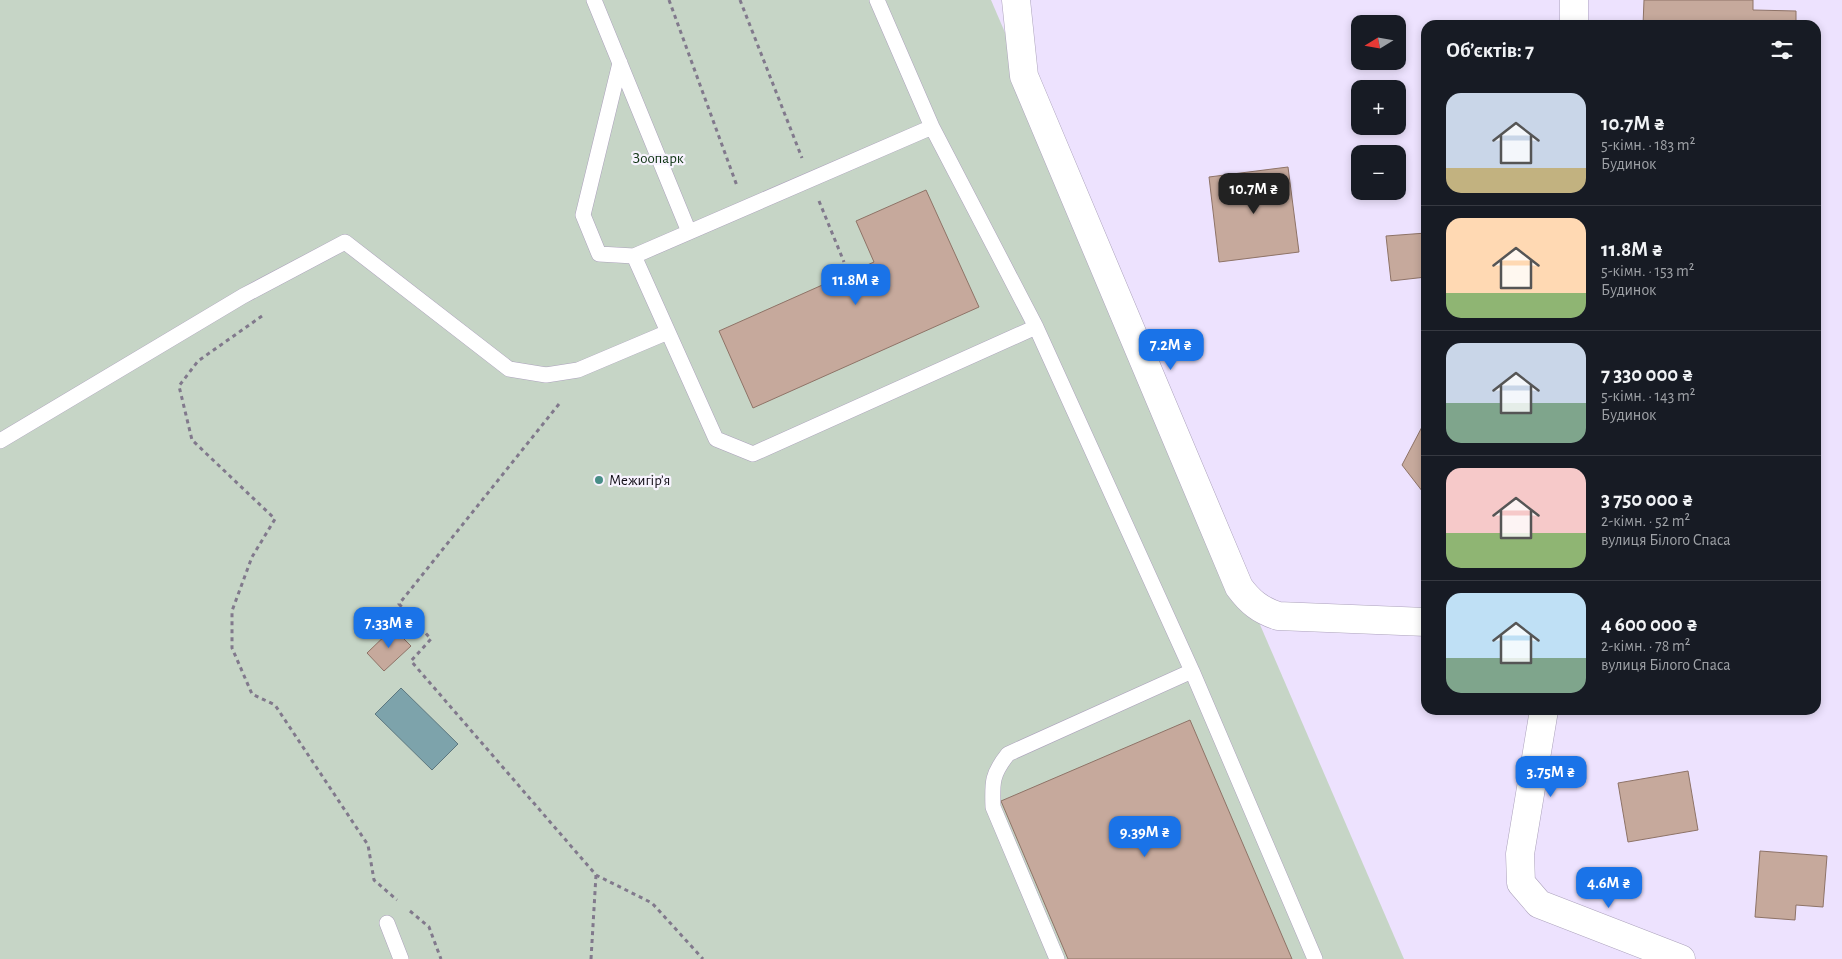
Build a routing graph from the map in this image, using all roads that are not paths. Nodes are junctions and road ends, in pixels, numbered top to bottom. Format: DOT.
graph roads {
  1 [pos="594,0"];
  2 [pos="877,0"];
  3 [pos="1016,0"];
  4 [pos="1574,0"];
  5 [pos="1574,20"];
  6 [pos="620,63"];
  7 [pos="932,127"];
  8 [pos="689,232"];
  9 [pos="634,256"];
  10 [pos="1036,327"];
  11 [pos="668,332"];
  12 [pos="0,441"];
  13 [pos="1421,622"];
  14 [pos="1192,671"];
  15 [pos="1543,715"];
  16 [pos="387,923"];
  17 [pos="402,959"];
  18 [pos="1057,959"];
  19 [pos="1315,959"];
  20 [pos="1680,959"];
  1 -- 6 [label="lane"];
  2 -- 7 [label="lane"];
  3 -- 13 [label="street"];
  4 -- 5 [label="street"];
  6 -- 8 [label="lane"];
  6 -- 9 [label="lane"];
  7 -- 8 [label="lane"];
  7 -- 10 [label="lane"];
  8 -- 9 [label="lane"];
  9 -- 11 [label="lane"];
  10 -- 11 [label="lane"];
  10 -- 14 [label="lane"];
  11 -- 12 [label="lane"];
  14 -- 18 [label="lane"];
  14 -- 19 [label="lane"];
  15 -- 20 [label="street"];
  16 -- 17 [label="lane"];
}
